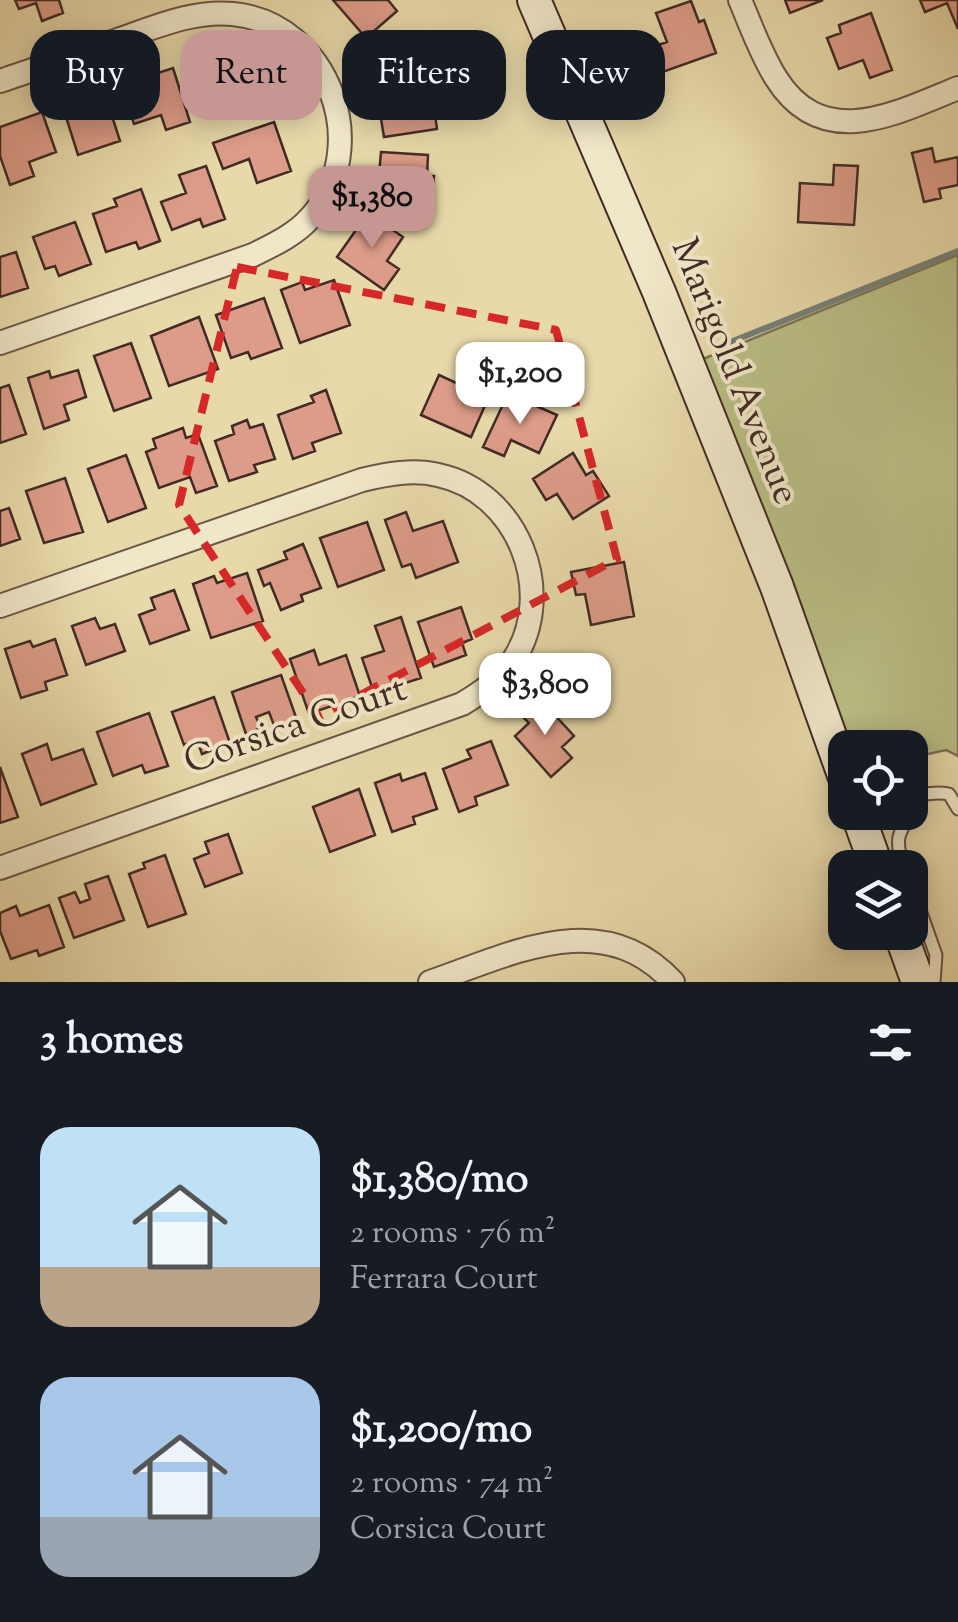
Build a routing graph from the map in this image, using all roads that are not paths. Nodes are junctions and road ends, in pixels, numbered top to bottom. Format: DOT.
graph roads {
  1 [pos="534,0"];
  2 [pos="740,0"];
  3 [pos="0,81"];
  4 [pos="958,88"];
  5 [pos="0,343"];
  6 [pos="0,606"];
  7 [pos="828,731"];
  8 [pos="928,792"];
  9 [pos="958,809"];
  10 [pos="0,868"];
  11 [pos="928,933"];
  12 [pos="906,950"];
  13 [pos="430,982"];
  14 [pos="673,982"];
  15 [pos="918,982"];
  16 [pos="934,982"];
  1 -- 7 [label="main road, Marigold Avenue"];
  2 -- 4 [label="street"];
  3 -- 5 [label="street"];
  6 -- 10 [label="street, Corsica Court"];
  8 -- 9 [label="lane"];
  11 -- 16 [label="lane"];
  12 -- 15 [label="main road"];
  13 -- 14 [label="street"];
}
